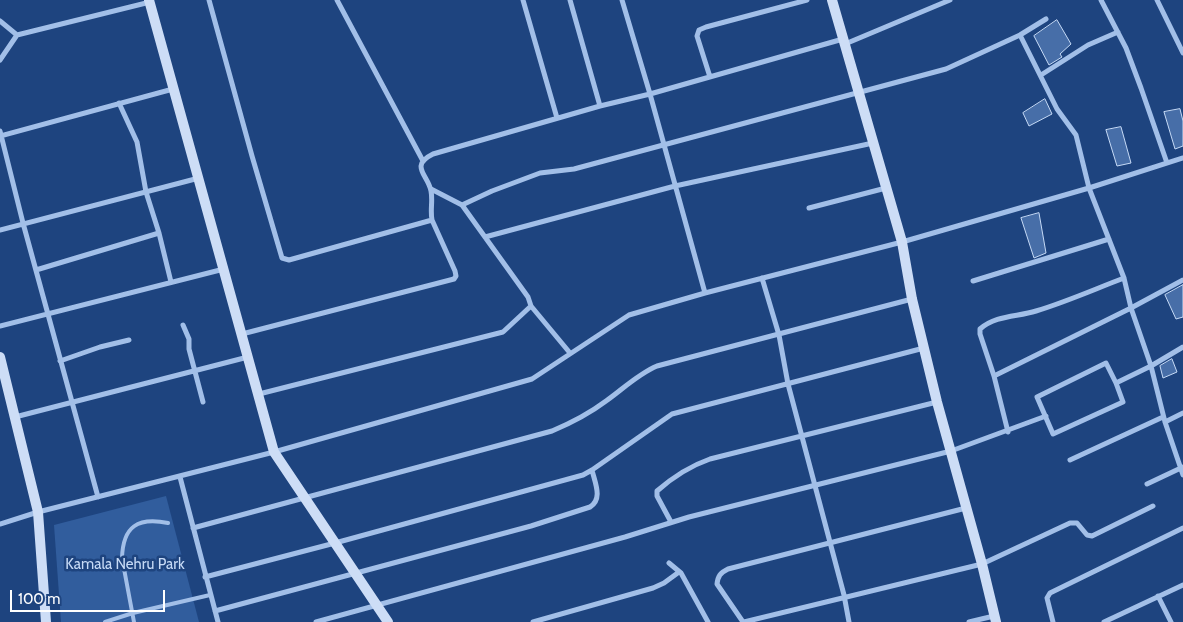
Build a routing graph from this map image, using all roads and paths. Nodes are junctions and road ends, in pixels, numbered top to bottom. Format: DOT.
graph roads {
  1 [pos="210,0"];
  2 [pos="337,0"];
  3 [pos="523,0"];
  4 [pos="570,0"];
  5 [pos="622,0"];
  6 [pos="808,0"];
  7 [pos="832,0"];
  8 [pos="950,0"];
  9 [pos="1101,0"];
  10 [pos="1157,0"];
  11 [pos="150,1"];
  12 [pos="1046,19"];
  13 [pos="0,21"];
  14 [pos="1118,32"];
  15 [pos="17,35"];
  16 [pos="1020,35"];
  17 [pos="844,41"];
  18 [pos="1183,53"];
  19 [pos="0,60"];
  20 [pos="1041,75"];
  21 [pos="710,77"];
  22 [pos="173,89"];
  23 [pos="858,92"];
  24 [pos="650,94"];
  25 [pos="119,104"];
  26 [pos="600,106"];
  27 [pos="557,118"];
  28 [pos="0,134"];
  29 [pos="873,143"];
  30 [pos="663,144"];
  31 [pos="1183,158"];
  32 [pos="423,161"];
  33 [pos="1167,163"];
  34 [pos="199,178"];
  35 [pos="675,186"];
  36 [pos="886,188"];
  37 [pos="1089,188"];
  38 [pos="431,189"];
  39 [pos="146,192"];
  40 [pos="462,205"];
  41 [pos="809,208"];
  42 [pos="432,220"];
  43 [pos="23,224"];
  44 [pos="0,230"];
  45 [pos="159,233"];
  46 [pos="485,237"];
  47 [pos="1109,239"];
  48 [pos="902,242"];
  49 [pos="224,269"];
  50 [pos="36,270"];
  51 [pos="762,278"];
  52 [pos="1124,278"];
  53 [pos="1183,280"];
  54 [pos="973,281"];
  55 [pos="171,282"];
  56 [pos="705,293"];
  57 [pos="912,299"];
  58 [pos="530,306"];
  59 [pos="1131,308"];
  60 [pos="48,314"];
  61 [pos="183,325"];
  62 [pos="0,326"];
  63 [pos="242,334"];
  64 [pos="779,335"];
  65 [pos="128,340"];
  66 [pos="1183,347"];
  67 [pos="924,348"];
  68 [pos="570,353"];
  69 [pos="0,357"];
  70 [pos="249,357"];
  71 [pos="60,361"];
  72 [pos="1150,366"];
  73 [pos="195,372"];
  74 [pos="994,376"];
  75 [pos="1116,383"];
  76 [pos="788,384"];
  77 [pos="258,394"];
  78 [pos="71,402"];
  79 [pos="203,402"];
  80 [pos="937,402"];
  81 [pos="1183,414"];
  82 [pos="1046,416"];
  83 [pos="14,417"];
  84 [pos="1164,420"];
  85 [pos="1008,432"];
  86 [pos="802,436"];
  87 [pos="951,451"];
  88 [pos="274,452"];
  89 [pos="1070,460"];
  90 [pos="1181,467"];
  91 [pos="592,470"];
  92 [pos="1183,475"];
  93 [pos="180,477"];
  94 [pos="1147,484"];
  95 [pos="814,485"];
  96 [pos="98,498"];
  97 [pos="305,498"];
  98 [pos="1153,506"];
  99 [pos="966,508"];
  100 [pos="38,512"];
  101 [pos="671,522"];
  102 [pos="168,523"];
  103 [pos="0,524"];
  104 [pos="193,528"];
  105 [pos="1183,528"];
  106 [pos="831,542"];
  107 [pos="335,543"];
  108 [pos="669,563"];
  109 [pos="982,564"];
  110 [pos="679,572"];
  111 [pos="356,573"];
  112 [pos="205,577"];
  113 [pos="1183,585"];
  114 [pos="210,595"];
  115 [pos="1158,596"];
  116 [pos="844,597"];
  117 [pos="377,605"];
  118 [pos="214,611"];
  119 [pos="133,613"];
  120 [pos="995,619"];
  121 [pos="46,622"];
  122 [pos="105,622"];
  123 [pos="134,622"];
  124 [pos="218,622"];
  125 [pos="316,622"];
  126 [pos="388,622"];
  127 [pos="533,622"];
  128 [pos="708,622"];
  129 [pos="743,622"];
  130 [pos="849,622"];
  131 [pos="969,622"];
  132 [pos="1053,622"];
  133 [pos="1104,622"];
  134 [pos="1171,622"];
  1 -- 42 [label="street"];
  2 -- 32 [label="street"];
  3 -- 27 [label="street"];
  4 -- 26 [label="street"];
  5 -- 24 [label="street"];
  6 -- 21 [label="street"];
  7 -- 17 [label="street"];
  8 -- 17 [label="street"];
  9 -- 14 [label="street"];
  10 -- 18 [label="street"];
  11 -- 15 [label="street"];
  11 -- 22 [label="street"];
  12 -- 16 [label="street"];
  13 -- 15 [label="street"];
  14 -- 20 [label="street"];
  14 -- 33 [label="street"];
  15 -- 19 [label="street"];
  16 -- 20 [label="street"];
  16 -- 23 [label="street"];
  17 -- 21 [label="street"];
  17 -- 23 [label="street"];
  20 -- 37 [label="street"];
  21 -- 24 [label="street"];
  22 -- 25 [label="street"];
  22 -- 34 [label="street"];
  23 -- 29 [label="street"];
  23 -- 30 [label="street"];
  24 -- 26 [label="street"];
  24 -- 30 [label="street"];
  25 -- 28 [label="street"];
  25 -- 39 [label="street"];
  26 -- 27 [label="street"];
  27 -- 32 [label="street"];
  28 -- 43 [label="street"];
  29 -- 35 [label="street"];
  29 -- 36 [label="street"];
  30 -- 35 [label="street"];
  30 -- 40 [label="street"];
  31 -- 33 [label="street"];
  32 -- 38 [label="street"];
  33 -- 37 [label="street"];
  34 -- 39 [label="street"];
  34 -- 49 [label="street"];
  35 -- 46 [label="street"];
  35 -- 56 [label="street"];
  36 -- 41 [label="street"];
  36 -- 48 [label="street"];
  37 -- 47 [label="street"];
  37 -- 48 [label="street"];
  38 -- 40 [label="street"];
  38 -- 42 [label="street"];
  39 -- 43 [label="street"];
  39 -- 45 [label="street"];
  40 -- 46 [label="street"];
  42 -- 63 [label="street"];
  43 -- 44 [label="street"];
  43 -- 50 [label="street"];
  45 -- 50 [label="street"];
  45 -- 55 [label="street"];
  46 -- 58 [label="street"];
  47 -- 52 [label="street"];
  47 -- 54 [label="street"];
  48 -- 51 [label="street"];
  48 -- 57 [label="street"];
  49 -- 55 [label="street"];
  49 -- 63 [label="street"];
  50 -- 60 [label="street"];
  51 -- 56 [label="street"];
  51 -- 64 [label="street"];
  52 -- 59 [label="street"];
  52 -- 74 [label="street"];
  53 -- 59 [label="street"];
  55 -- 60 [label="street"];
  56 -- 68 [label="street"];
  57 -- 64 [label="street"];
  57 -- 67 [label="street"];
  58 -- 68 [label="street"];
  58 -- 77 [label="street"];
  59 -- 72 [label="street"];
  59 -- 74 [label="street"];
  60 -- 62 [label="street"];
  60 -- 71 [label="street"];
  61 -- 73 [label="street"];
  63 -- 70 [label="street"];
  64 -- 76 [label="street"];
  64 -- 97 [label="street"];
  65 -- 71 [label="street"];
  66 -- 72 [label="street"];
  67 -- 76 [label="street"];
  67 -- 80 [label="street"];
  68 -- 88 [label="street"];
  69 -- 83 [label="street"];
  70 -- 73 [label="street"];
  70 -- 77 [label="street"];
  71 -- 78 [label="street"];
  72 -- 75 [label="street"];
  72 -- 84 [label="street"];
  73 -- 78 [label="street"];
  73 -- 79 [label="street"];
  74 -- 85 [label="street"];
  75 -- 82 [label="street"];
  75 -- 82 [label="street"];
  76 -- 86 [label="street"];
  76 -- 91 [label="street"];
  77 -- 88 [label="street"];
  78 -- 83 [label="street"];
  78 -- 96 [label="street"];
  80 -- 86 [label="street"];
  80 -- 87 [label="street"];
  81 -- 84 [label="street"];
  82 -- 85 [label="street"];
  83 -- 100 [label="street"];
  84 -- 89 [label="street"];
  84 -- 90 [label="street"];
  85 -- 87 [label="street"];
  86 -- 95 [label="street"];
  86 -- 101 [label="street"];
  87 -- 95 [label="street"];
  87 -- 99 [label="street"];
  88 -- 93 [label="street"];
  88 -- 97 [label="street"];
  90 -- 92 [label="street"];
  90 -- 94 [label="street"];
  91 -- 107 [label="street"];
  91 -- 111 [label="street"];
  93 -- 96 [label="street"];
  93 -- 104 [label="street"];
  95 -- 101 [label="street"];
  95 -- 106 [label="street"];
  96 -- 100 [label="street"];
  97 -- 104 [label="street"];
  97 -- 107 [label="street"];
  98 -- 109 [label="street"];
  99 -- 106 [label="street"];
  99 -- 109 [label="street"];
  100 -- 103 [label="street"];
  100 -- 121 [label="street"];
  101 -- 117 [label="street"];
  102 -- 119 [label="lane"];
  104 -- 112 [label="street"];
  105 -- 132 [label="street"];
  106 -- 116 [label="street"];
  106 -- 129 [label="street"];
  107 -- 111 [label="street"];
  107 -- 112 [label="street"];
  108 -- 110 [label="street"];
  109 -- 116 [label="street"];
  109 -- 120 [label="street"];
  110 -- 127 [label="street"];
  110 -- 128 [label="street"];
  111 -- 117 [label="street"];
  111 -- 118 [label="street"];
  112 -- 114 [label="street"];
  113 -- 115 [label="street"];
  114 -- 118 [label="street"];
  114 -- 119 [label="lane"];
  115 -- 133 [label="street"];
  115 -- 134 [label="street"];
  116 -- 129 [label="street"];
  116 -- 130 [label="street"];
  117 -- 125 [label="street"];
  117 -- 126 [label="street"];
  118 -- 124 [label="street"];
  119 -- 122 [label="lane"];
  119 -- 123 [label="lane"];
  120 -- 131 [label="street"];
}
